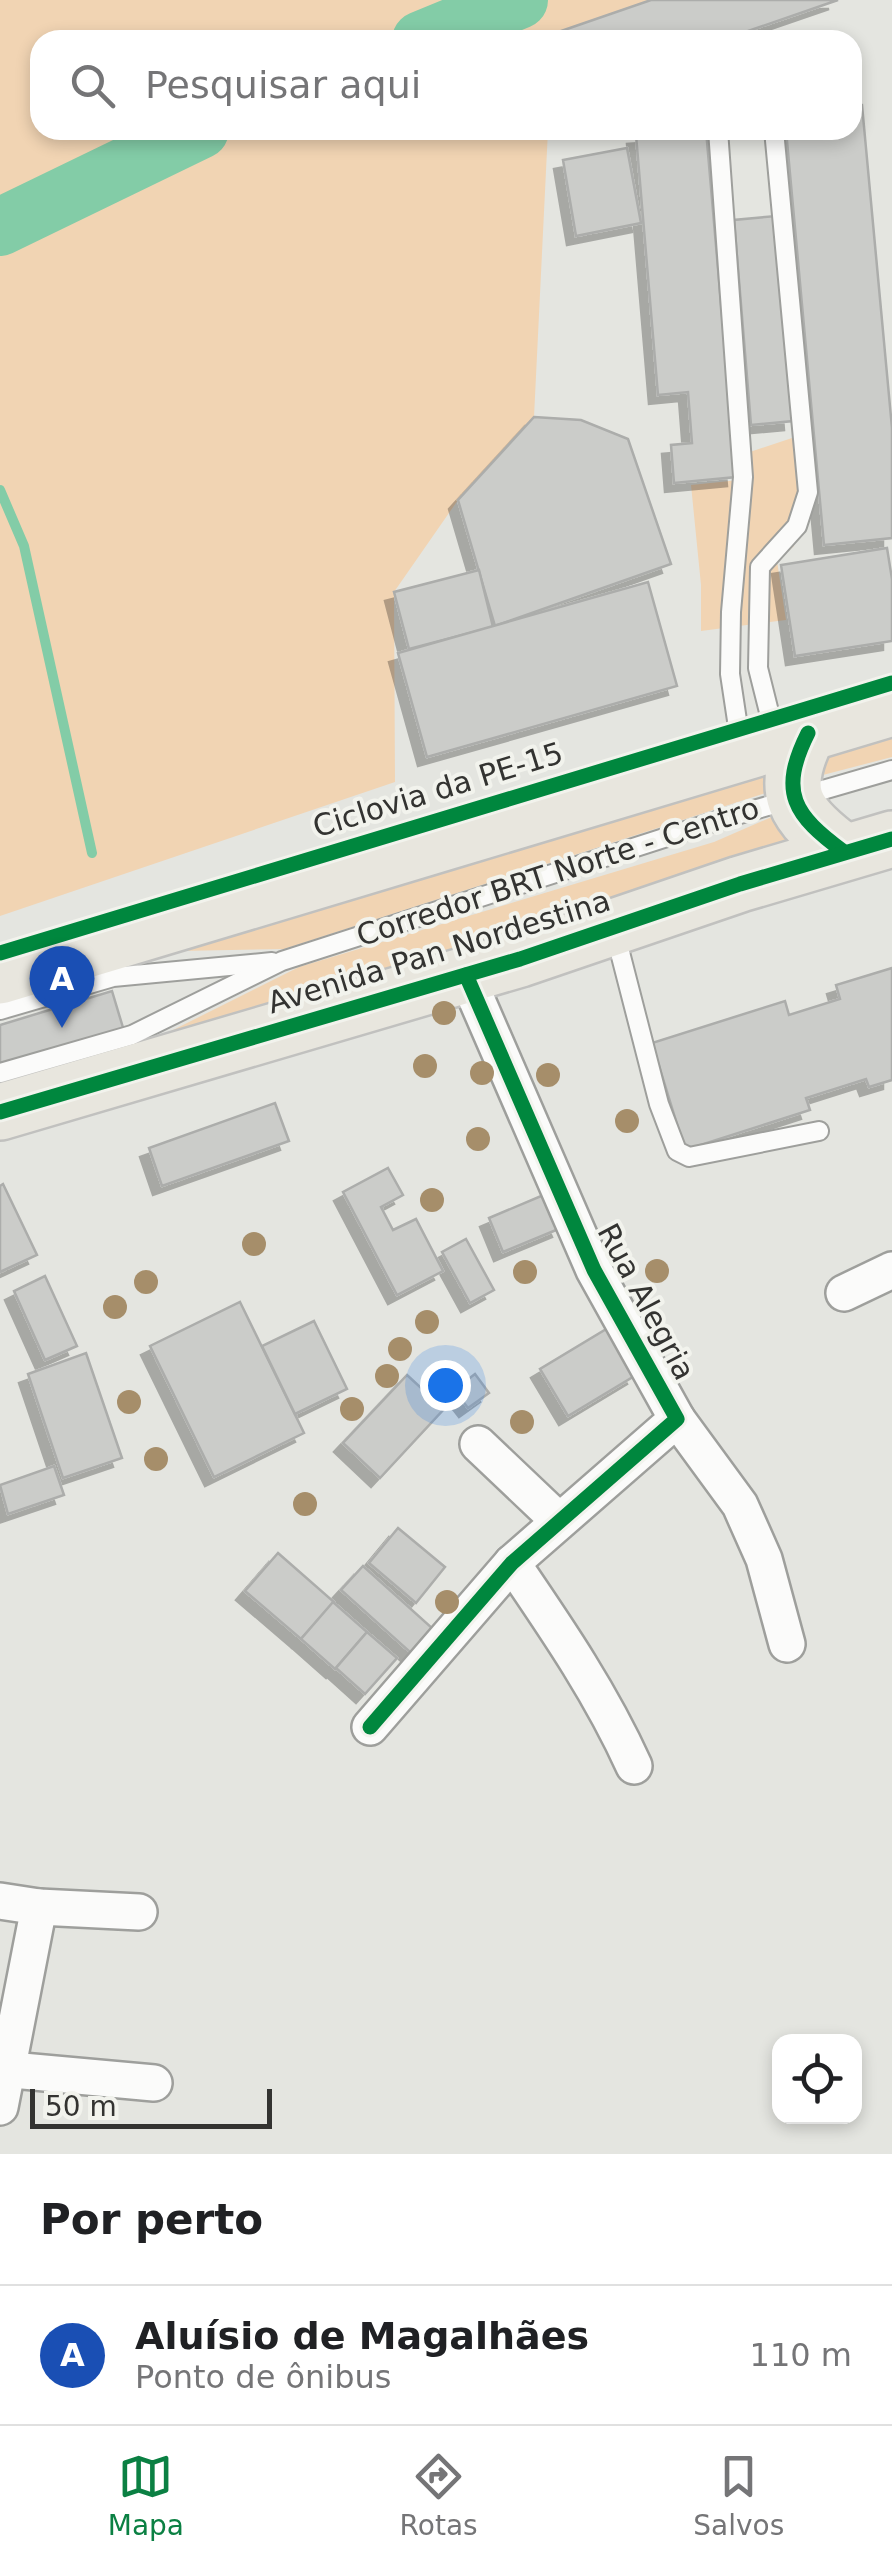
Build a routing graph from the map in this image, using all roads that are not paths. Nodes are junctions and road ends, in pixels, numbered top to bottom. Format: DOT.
graph roads {
  1 [pos="719,140"];
  2 [pos="775,140"];
  3 [pos="892,708"];
  4 [pos="775,742"];
  5 [pos="892,770"];
  6 [pos="792,797"];
  7 [pos="868,846"];
  8 [pos="613,927"];
  9 [pos="282,961"];
  10 [pos="466,975"];
  11 [pos="0,976"];
  12 [pos="0,1010"];
  13 [pos="0,1072"];
  14 [pos="0,1112"];
  15 [pos="820,1131"];
  16 [pos="892,1270"];
  17 [pos="844,1293"];
  18 [pos="677,1418"];
  19 [pos="478,1444"];
  20 [pos="558,1520"];
  21 [pos="512,1563"];
  22 [pos="787,1644"];
  23 [pos="370,1727"];
  24 [pos="634,1766"];
  25 [pos="0,1901"];
  26 [pos="39,1907"];
  27 [pos="139,1912"];
  28 [pos="3,2069"];
  29 [pos="154,2083"];
  30 [pos="0,2107"];
  1 -- 4 [label="lane"];
  2 -- 4 [label="lane"];
  3 -- 4 [label="highway"];
  4 -- 6 [label="highway"];
  4 -- 11 [label="highway"];
  5 -- 6 [label="lane, Corredor BRT Norte - Centro"];
  6 -- 7 [label="highway"];
  6 -- 9 [label="lane, Corredor BRT Norte - Centro"];
  7 -- 8 [label="highway, Avenida Pan Nordestina"];
  8 -- 10 [label="highway, Avenida Pan Nordestina"];
  8 -- 15 [label="lane"];
  9 -- 12 [label="lane, Corredor BRT Norte - Centro"];
  9 -- 13 [label="lane, Corredor BRT Norte - Centro"];
  10 -- 14 [label="highway, Avenida Pan Nordestina"];
  10 -- 18 [label="street, Rua Alegria"];
  16 -- 17 [label="street"];
  18 -- 20 [label="street, Rua Alegria"];
  18 -- 22 [label="street, Rua Alegria"];
  19 -- 20 [label="street"];
  20 -- 21 [label="street, Rua Alegria"];
  21 -- 23 [label="street, Rua Alegria"];
  21 -- 24 [label="street"];
  25 -- 26 [label="street"];
  26 -- 27 [label="street"];
  26 -- 28 [label="street"];
  28 -- 29 [label="street"];
  28 -- 30 [label="street"];
}
